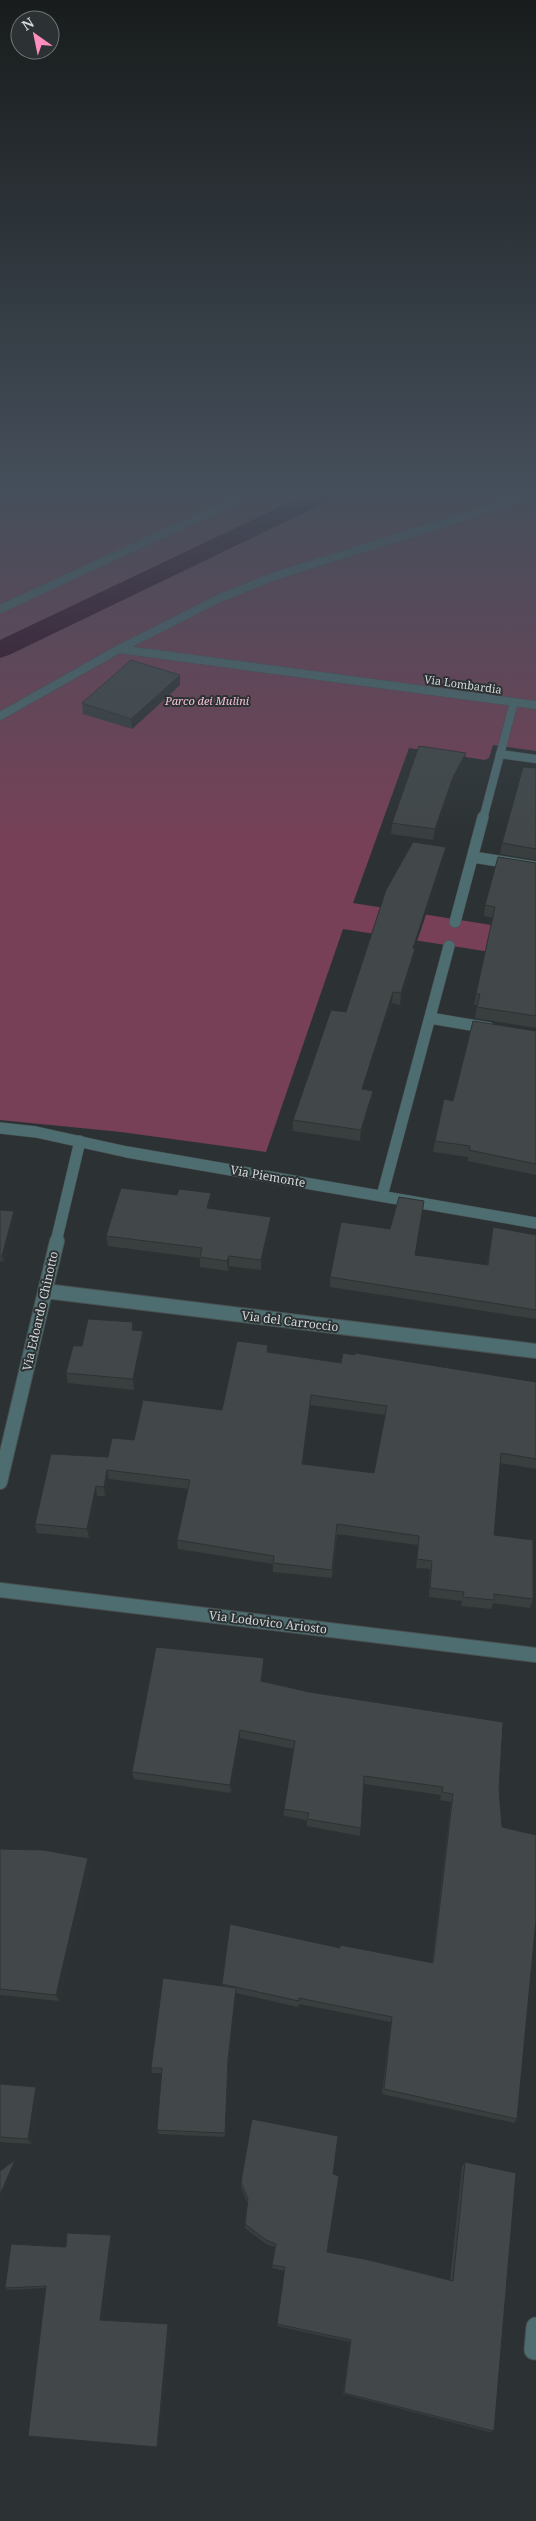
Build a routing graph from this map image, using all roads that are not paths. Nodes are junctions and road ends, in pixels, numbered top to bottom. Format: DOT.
graph roads {
  1 [pos="193,612"];
  2 [pos="119,649"];
  3 [pos="514,702"];
  4 [pos="536,705"];
  5 [pos="0,716"];
  6 [pos="500,754"];
  7 [pos="536,759"];
  8 [pos="472,857"];
  9 [pos="536,867"];
  10 [pos="455,922"];
  11 [pos="449,946"];
  12 [pos="430,1018"];
  13 [pos="497,1029"];
  14 [pos="0,1128"];
  15 [pos="80,1142"];
  16 [pos="382,1196"];
  17 [pos="536,1223"];
  18 [pos="44,1292"];
  19 [pos="536,1351"];
  20 [pos="6,1425"];
  21 [pos="0,1482"];
  22 [pos="0,1590"];
  23 [pos="536,1655"];
  24 [pos="536,2327"];
  25 [pos="534,2350"];
  1 -- 2 [label="street"];
  2 -- 3 [label="street, Via Lombardia"];
  2 -- 5 [label="street"];
  3 -- 4 [label="street, Via Lombardia"];
  3 -- 6 [label="street"];
  6 -- 7 [label="street"];
  6 -- 8 [label="street"];
  8 -- 9 [label="street"];
  8 -- 10 [label="street"];
  11 -- 12 [label="street"];
  12 -- 13 [label="street"];
  12 -- 16 [label="street"];
  14 -- 15 [label="street, Via Piemonte"];
  15 -- 16 [label="street, Via Piemonte"];
  15 -- 18 [label="street, Via Edoardo Chinotto"];
  16 -- 17 [label="street, Via Piemonte"];
  18 -- 19 [label="street, Via del Carroccio"];
  18 -- 20 [label="street, Via Edoardo Chinotto"];
  20 -- 21 [label="street, Via Edoardo Chinotto"];
  22 -- 23 [label="street, Via Lodovico Ariosto"];
  24 -- 25 [label="street"];
}
